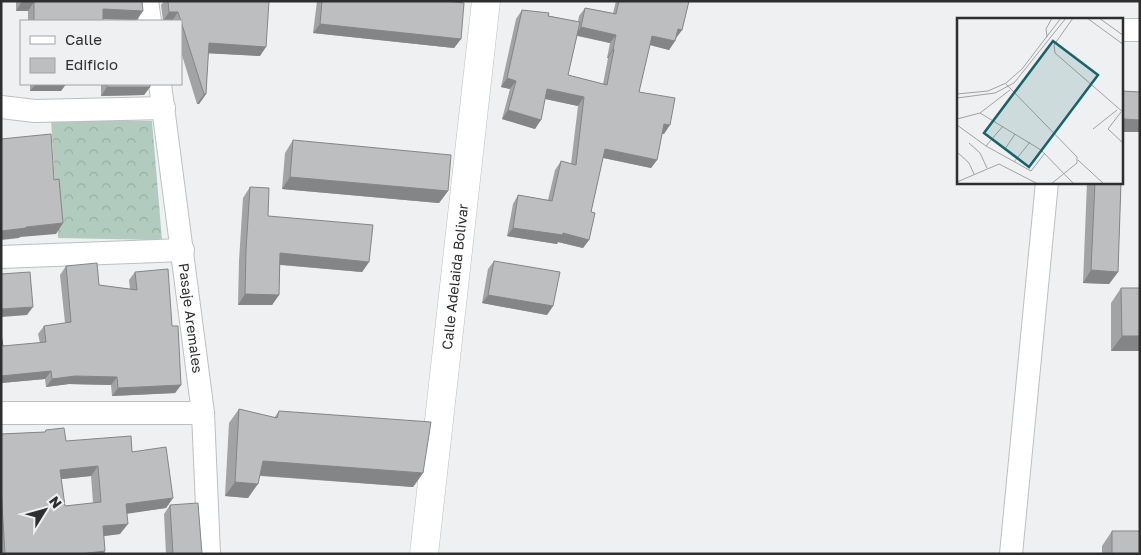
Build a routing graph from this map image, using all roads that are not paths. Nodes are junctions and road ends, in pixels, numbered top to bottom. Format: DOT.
graph roads {
  1 [pos="147,1"];
  2 [pos="486,1"];
  3 [pos="150,20"];
  4 [pos="1124,30"];
  5 [pos="1140,30"];
  6 [pos="160,85"];
  7 [pos="1,107"];
  8 [pos="164,108"];
  9 [pos="1047,184"];
  10 [pos="182,250"];
  11 [pos="1,257"];
  12 [pos="1,413"];
  13 [pos="203,413"];
  14 [pos="209,554"];
  15 [pos="424,554"];
  16 [pos="1011,554"];
  1 -- 3 [label="street"];
  2 -- 15 [label="main road, Calle Adelaida Bolivar"];
  4 -- 5 [label="street"];
  6 -- 8 [label="street, Pasaje Aremales"];
  7 -- 8 [label="street"];
  8 -- 10 [label="street, Pasaje Aremales"];
  9 -- 16 [label="street"];
  10 -- 11 [label="street"];
  10 -- 13 [label="street, Pasaje Aremales"];
  12 -- 13 [label="street"];
  13 -- 14 [label="street, Pasaje Aremales"];
}
